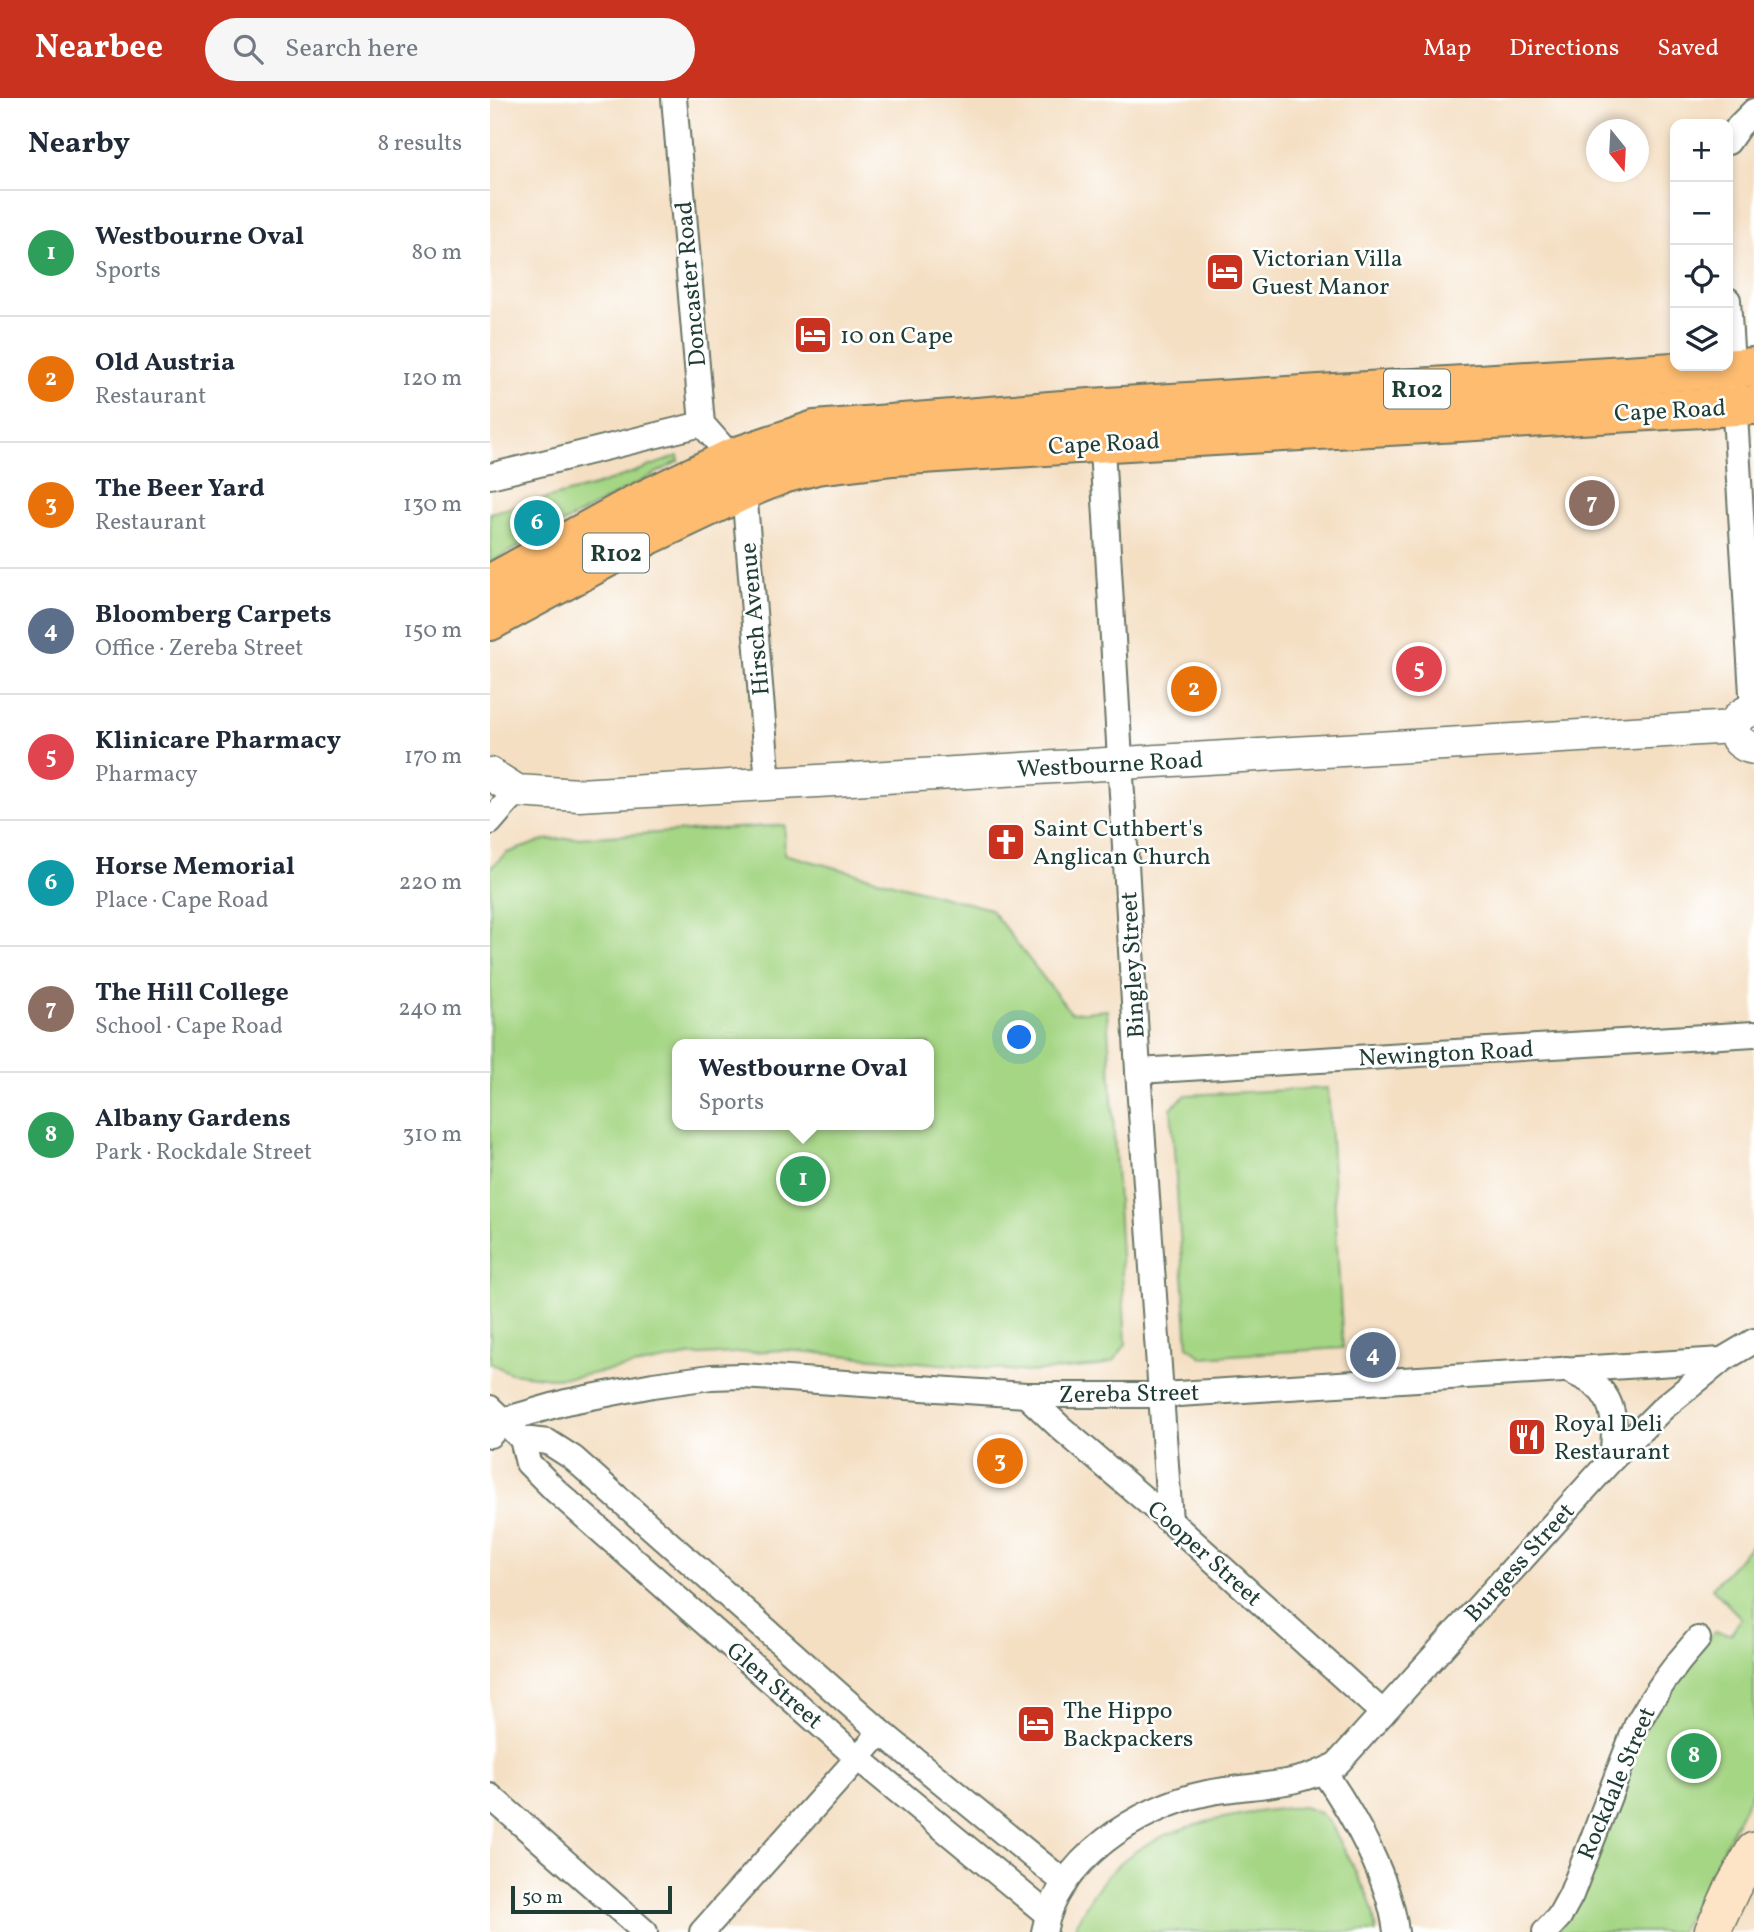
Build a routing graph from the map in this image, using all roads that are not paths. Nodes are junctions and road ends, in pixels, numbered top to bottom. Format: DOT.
graph roads {
  1 [pos="674,98"];
  2 [pos="1754,111"];
  3 [pos="1733,135"];
  4 [pos="1729,308"];
  5 [pos="1744,387"];
  6 [pos="702,424"];
  7 [pos="1101,426"];
  8 [pos="738,474"];
  9 [pos="490,476"];
  10 [pos="490,584"];
  11 [pos="490,621"];
  12 [pos="1749,724"];
  13 [pos="1120,764"];
  14 [pos="490,774"];
  15 [pos="768,783"];
  16 [pos="517,791"];
  17 [pos="490,822"];
  18 [pos="1754,1034"];
  19 [pos="1138,1071"];
  20 [pos="1754,1340"];
  21 [pos="1722,1360"];
  22 [pos="1566,1369"];
  23 [pos="1026,1395"];
  24 [pos="1162,1395"];
  25 [pos="495,1421"];
  26 [pos="523,1439"];
  27 [pos="1612,1459"];
  28 [pos="1170,1521"];
  29 [pos="1698,1639"];
  30 [pos="1383,1713"];
  31 [pos="881,1732"];
  32 [pos="858,1758"];
  33 [pos="1324,1772"];
  34 [pos="490,1796"];
  35 [pos="1754,1850"];
  36 [pos="1065,1883"];
  37 [pos="1046,1923"];
  38 [pos="645,1932"];
  39 [pos="702,1932"];
  40 [pos="1396,1932"];
  41 [pos="1545,1932"];
  42 [pos="1712,1932"];
  1 -- 6 [label="street, Doncaster Road"];
  2 -- 3 [label="street"];
  4 -- 5 [label="street"];
  5 -- 7 [label="main road, Cape Road / R102"];
  5 -- 12 [label="street"];
  6 -- 8 [label="street"];
  6 -- 9 [label="street"];
  7 -- 8 [label="main road, Cape Road / R102"];
  7 -- 13 [label="street, Bingley Street"];
  8 -- 10 [label="main road, Cape Road / R102"];
  8 -- 11 [label="main road, Cape Road / R102"];
  8 -- 15 [label="street, Hirsch Avenue"];
  12 -- 13 [label="street, Westbourne Road"];
  13 -- 15 [label="street, Westbourne Road"];
  13 -- 19 [label="street, Bingley Street"];
  14 -- 16 [label="street, Westbourne Road"];
  15 -- 16 [label="street, Westbourne Road"];
  16 -- 17 [label="street"];
  18 -- 19 [label="street, Newington Road"];
  19 -- 24 [label="street, Bingley Street"];
  20 -- 21 [label="street, Zereba Street"];
  21 -- 22 [label="street, Zereba Street"];
  21 -- 27 [label="street, Burgess Street"];
  22 -- 24 [label="street, Zereba Street"];
  22 -- 27 [label="street"];
  23 -- 24 [label="street, Zereba Street"];
  23 -- 25 [label="street, Zereba Street"];
  23 -- 28 [label="street, Cooper Street"];
  24 -- 28 [label="street, Bingley Street"];
  25 -- 26 [label="street, Glen Street"];
  26 -- 31 [label="street, Glen Street"];
  26 -- 32 [label="street, Glen Street"];
  27 -- 30 [label="street, Burgess Street"];
  28 -- 30 [label="street, Cooper Street"];
  29 -- 41 [label="street, Rockdale Street"];
  30 -- 33 [label="street, Burgess Street"];
  31 -- 32 [label="street"];
  31 -- 36 [label="street, Glen Street"];
  32 -- 37 [label="street, Glen Street"];
  32 -- 39 [label="street"];
  33 -- 36 [label="street"];
  33 -- 40 [label="street"];
  34 -- 38 [label="street"];
  35 -- 42 [label="main road"];
  36 -- 37 [label="street"];
}
